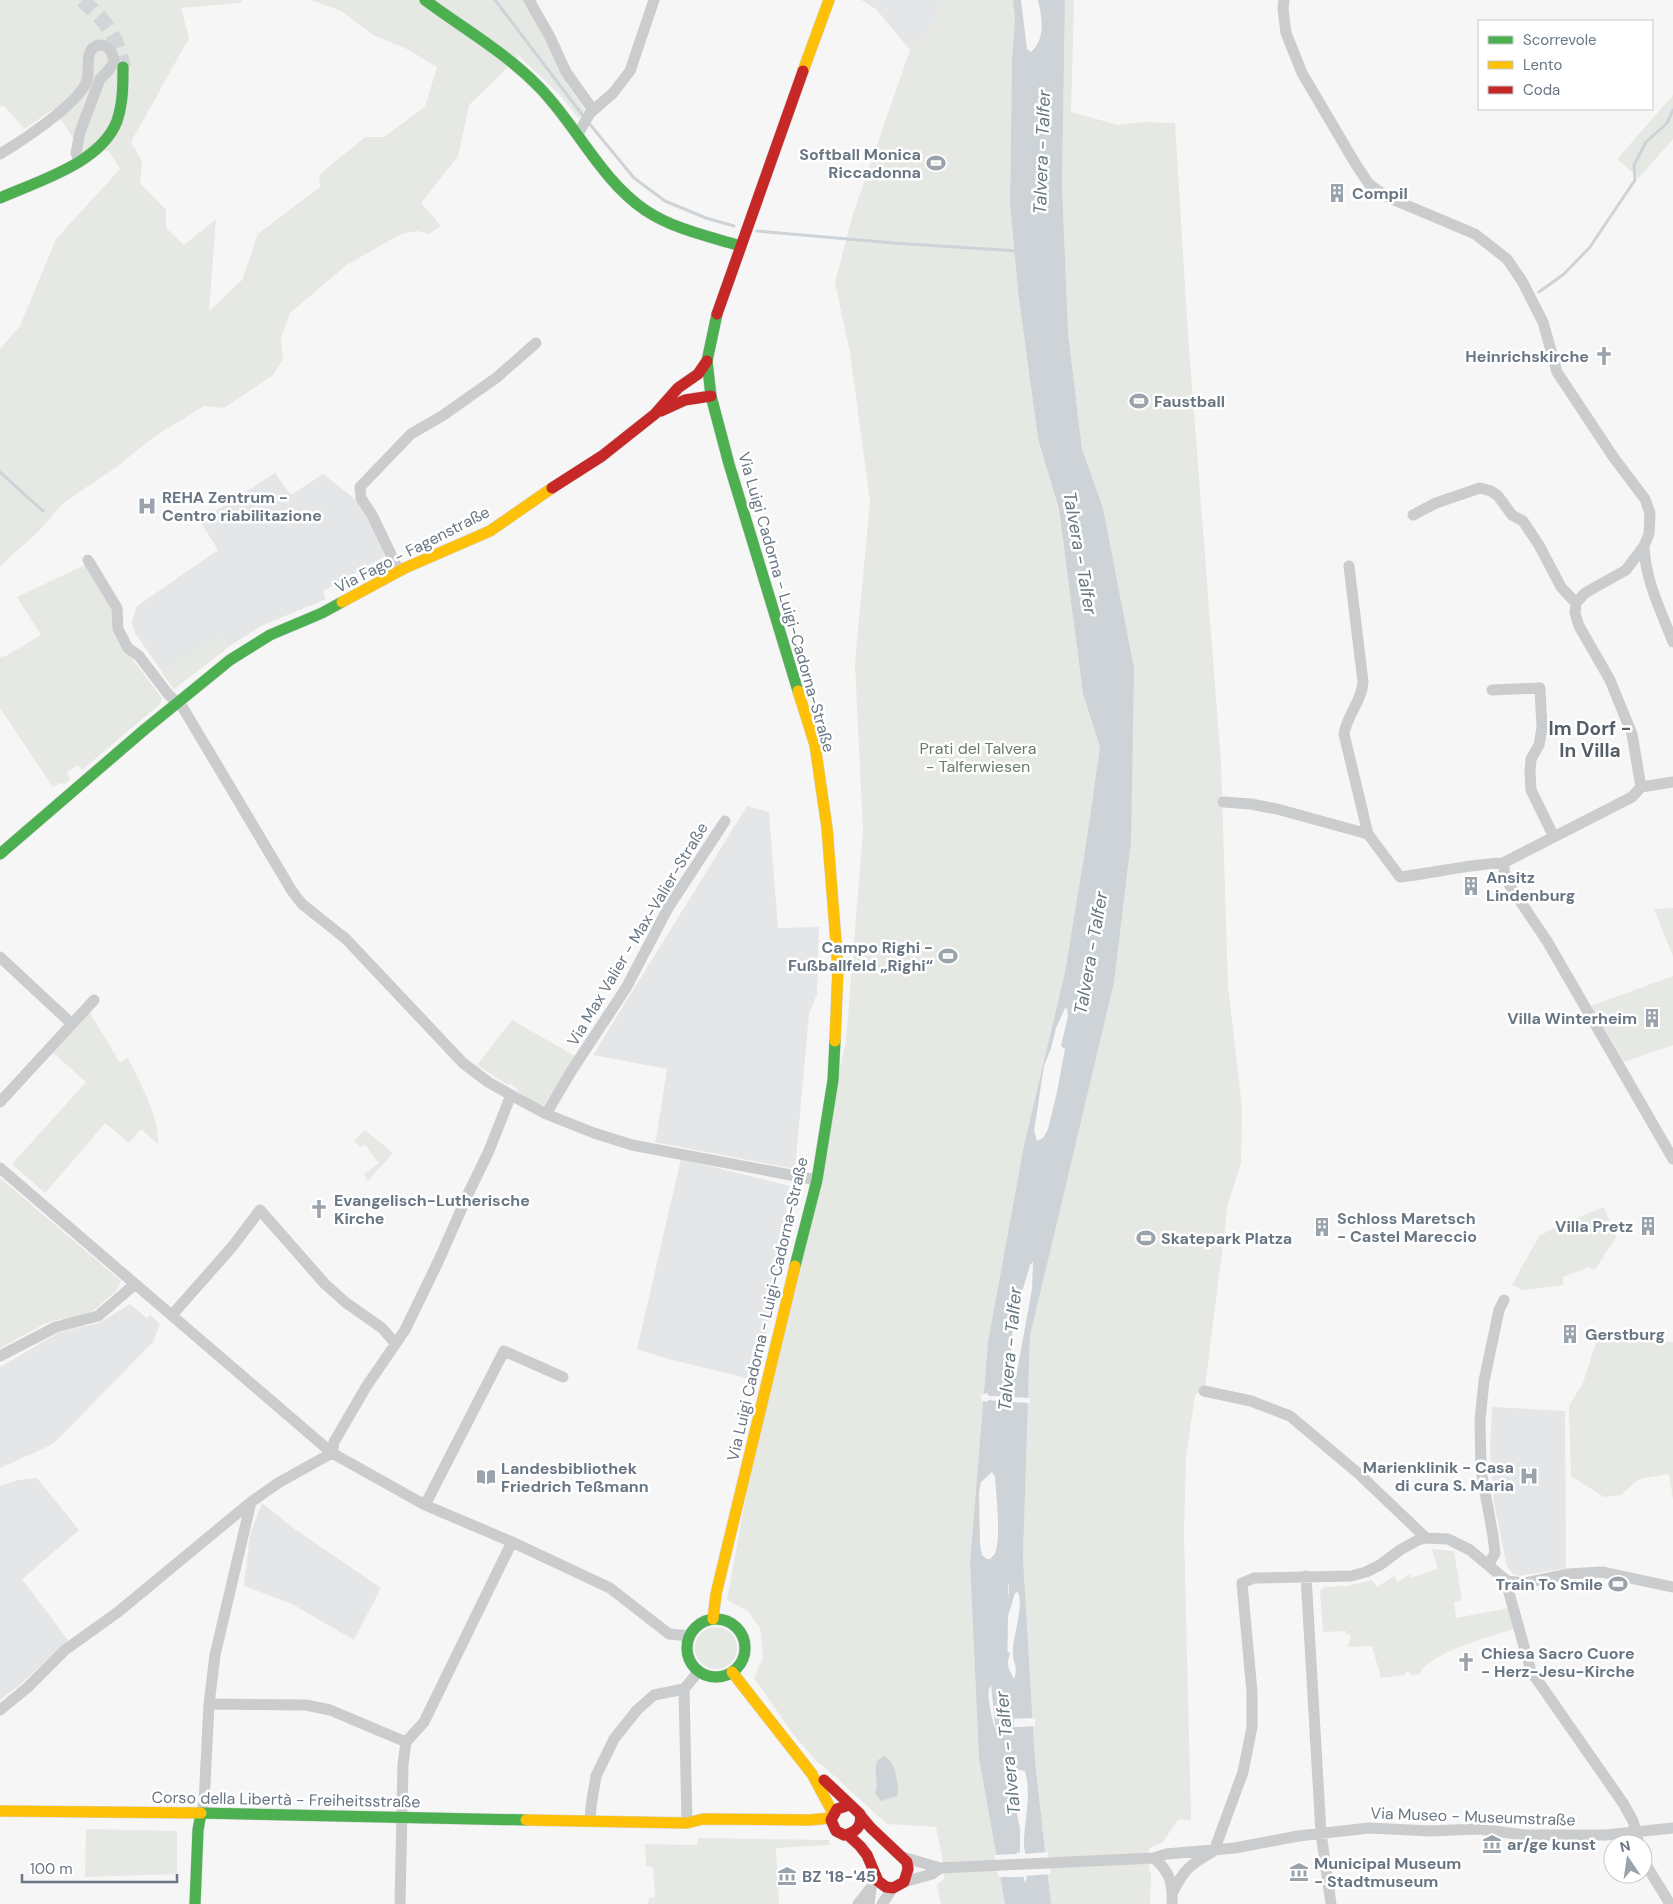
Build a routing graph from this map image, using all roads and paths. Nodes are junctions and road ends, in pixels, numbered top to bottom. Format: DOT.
graph roads {
  1 [pos="425,0"];
  2 [pos="528,0"];
  3 [pos="654,0"];
  4 [pos="829,0"];
  5 [pos="1284,0"];
  6 [pos="123,66"];
  7 [pos="592,112"];
  8 [pos="580,130"];
  9 [pos="0,154"];
  10 [pos="80,162"];
  11 [pos="0,198"];
  12 [pos="740,246"];
  13 [pos="536,344"];
  14 [pos="707,362"];
  15 [pos="711,396"];
  16 [pos="655,414"];
  17 [pos="1413,515"];
  18 [pos="1644,546"];
  19 [pos="88,560"];
  20 [pos="1349,566"];
  21 [pos="1626,570"];
  22 [pos="399,571"];
  23 [pos="1649,581"];
  24 [pos="1576,603"];
  25 [pos="1673,642"];
  26 [pos="1492,690"];
  27 [pos="179,703"];
  28 [pos="1673,782"];
  29 [pos="1641,786"];
  30 [pos="1223,802"];
  31 [pos="725,821"];
  32 [pos="1368,834"];
  33 [pos="1554,836"];
  34 [pos="0,854"];
  35 [pos="1503,863"];
  36 [pos="0,957"];
  37 [pos="94,1000"];
  38 [pos="72,1024"];
  39 [pos="511,1095"];
  40 [pos="0,1102"];
  41 [pos="546,1114"];
  42 [pos="1673,1159"];
  43 [pos="0,1168"];
  44 [pos="817,1180"];
  45 [pos="135,1284"];
  46 [pos="1504,1300"];
  47 [pos="172,1316"];
  48 [pos="395,1343"];
  49 [pos="0,1356"];
  50 [pos="563,1377"];
  51 [pos="1204,1391"];
  52 [pos="332,1453"];
  53 [pos="251,1502"];
  54 [pos="425,1505"];
  55 [pos="1426,1538"];
  56 [pos="512,1542"];
  57 [pos="1489,1564"];
  58 [pos="1306,1576"];
  59 [pos="1508,1581"];
  60 [pos="1673,1587"];
  61 [pos="713,1619"];
  62 [pos="690,1636"];
  63 [pos="700,1671"];
  64 [pos="732,1672"];
  65 [pos="684,1689"];
  66 [pos="209,1704"];
  67 [pos="0,1710"];
  68 [pos="406,1742"];
  69 [pos="812,1774"];
  70 [pos="849,1806"];
  71 [pos="0,1811"];
  72 [pos="201,1813"];
  73 [pos="860,1814"];
  74 [pos="832,1815"];
  75 [pos="401,1817"];
  76 [pos="590,1821"];
  77 [pos="687,1823"];
  78 [pos="1673,1828"];
  79 [pos="834,1830"];
  80 [pos="1636,1831"];
  81 [pos="1321,1832"];
  82 [pos="1637,1834"];
  83 [pos="848,1835"];
  84 [pos="1214,1851"];
  85 [pos="900,1856"];
  86 [pos="1151,1858"];
  87 [pos="873,1866"];
  88 [pos="942,1868"];
  89 [pos="1653,1876"];
  90 [pos="904,1882"];
  91 [pos="873,1883"];
  92 [pos="893,1888"];
  93 [pos="1172,1898"];
  94 [pos="195,1904"];
  95 [pos="400,1904"];
  96 [pos="858,1904"];
  97 [pos="869,1904"];
  98 [pos="882,1904"];
  99 [pos="1332,1904"];
  100 [pos="1670,1904"];
  1 -- 8 [label="main road"];
  2 -- 7 [label="street"];
  3 -- 7 [label="street"];
  4 -- 12 [label="main road, Via Luigi Cadorna - Luigi-Cadorna-Straße"];
  5 -- 18 [label="street"];
  6 -- 10 [label="main road"];
  7 -- 8 [label="street"];
  8 -- 12 [label="main road"];
  9 -- 10 [label="street"];
  10 -- 11 [label="main road"];
  12 -- 14 [label="main road, Via Luigi Cadorna - Luigi-Cadorna-Straße"];
  13 -- 22 [label="street"];
  14 -- 15 [label="main road, Via Luigi Cadorna - Luigi-Cadorna-Straße"];
  14 -- 16 [label="main road, Via Fago - Fagenstraße"];
  15 -- 16 [label="main road, Via Fago - Fagenstraße"];
  15 -- 44 [label="main road, Via Luigi Cadorna - Luigi-Cadorna-Straße"];
  16 -- 22 [label="main road, Via Fago - Fagenstraße"];
  17 -- 24 [label="street"];
  18 -- 21 [label="street"];
  18 -- 23 [label="street"];
  19 -- 27 [label="street"];
  20 -- 32 [label="street"];
  21 -- 23 [label="street"];
  21 -- 24 [label="street"];
  22 -- 27 [label="main road, Via Fago - Fagenstraße"];
  23 -- 25 [label="street"];
  24 -- 29 [label="street"];
  26 -- 33 [label="street"];
  27 -- 34 [label="main road, Via Fago - Fagenstraße"];
  27 -- 39 [label="street"];
  28 -- 29 [label="street"];
  29 -- 33 [label="street"];
  30 -- 32 [label="street"];
  31 -- 41 [label="street, Via Max Valier - Max-Valier-Straße"];
  32 -- 35 [label="street"];
  33 -- 35 [label="street"];
  35 -- 42 [label="street"];
  36 -- 38 [label="street"];
  37 -- 38 [label="street"];
  38 -- 40 [label="street"];
  39 -- 41 [label="street"];
  39 -- 48 [label="street"];
  41 -- 44 [label="street"];
  43 -- 45 [label="street"];
  44 -- 61 [label="main road, Via Luigi Cadorna - Luigi-Cadorna-Straße"];
  45 -- 47 [label="street"];
  45 -- 49 [label="street"];
  46 -- 57 [label="street"];
  47 -- 48 [label="street"];
  47 -- 52 [label="street"];
  48 -- 52 [label="street"];
  50 -- 54 [label="street"];
  51 -- 55 [label="street"];
  52 -- 53 [label="street"];
  52 -- 54 [label="street"];
  53 -- 66 [label="street"];
  53 -- 67 [label="street"];
  54 -- 56 [label="street"];
  55 -- 57 [label="street"];
  55 -- 58 [label="street"];
  56 -- 62 [label="street"];
  56 -- 68 [label="street"];
  57 -- 59 [label="street"];
  58 -- 81 [label="street"];
  58 -- 84 [label="street"];
  59 -- 60 [label="street"];
  59 -- 80 [label="street"];
  61 -- 62 [label="main road"];
  61 -- 64 [label="main road"];
  62 -- 63 [label="main road"];
  63 -- 64 [label="main road"];
  63 -- 65 [label="street"];
  64 -- 69 [label="main road"];
  65 -- 76 [label="street"];
  65 -- 77 [label="street"];
  66 -- 68 [label="street"];
  66 -- 72 [label="street"];
  68 -- 75 [label="street"];
  69 -- 70 [label="main road"];
  69 -- 74 [label="main road"];
  70 -- 73 [label="main road"];
  70 -- 74 [label="main road"];
  71 -- 72 [label="main road, Corso della Libertà - Freiheitsstraße"];
  72 -- 75 [label="main road, Corso della Libertà - Freiheitsstraße"];
  72 -- 94 [label="main road"];
  73 -- 83 [label="main road"];
  73 -- 85 [label="main road"];
  74 -- 77 [label="main road"];
  74 -- 79 [label="main road"];
  75 -- 76 [label="main road, Corso della Libertà - Freiheitsstraße"];
  75 -- 95 [label="street"];
  76 -- 77 [label="main road, Corso della Libertà - Freiheitsstraße"];
  77 -- 79 [label="main road"];
  78 -- 80 [label="street, Via Museo - Museumstraße"];
  79 -- 83 [label="main road"];
  80 -- 81 [label="street, Via Museo - Museumstraße"];
  80 -- 82 [label="street"];
  81 -- 84 [label="street, Via Museo - Museumstraße"];
  81 -- 99 [label="street"];
  83 -- 87 [label="main road"];
  84 -- 86 [label="street, Via Museo - Museumstraße"];
  84 -- 93 [label="street"];
  85 -- 87 [label="main road"];
  85 -- 88 [label="street"];
  85 -- 90 [label="main road"];
  86 -- 88 [label="street, Via Museo - Museumstraße"];
  86 -- 93 [label="street"];
  87 -- 91 [label="main road"];
  88 -- 90 [label="street"];
  89 -- 100 [label="street"];
  90 -- 92 [label="main road"];
  91 -- 92 [label="main road"];
  91 -- 96 [label="street"];
  91 -- 97 [label="street"];
  92 -- 98 [label="street"];
}
